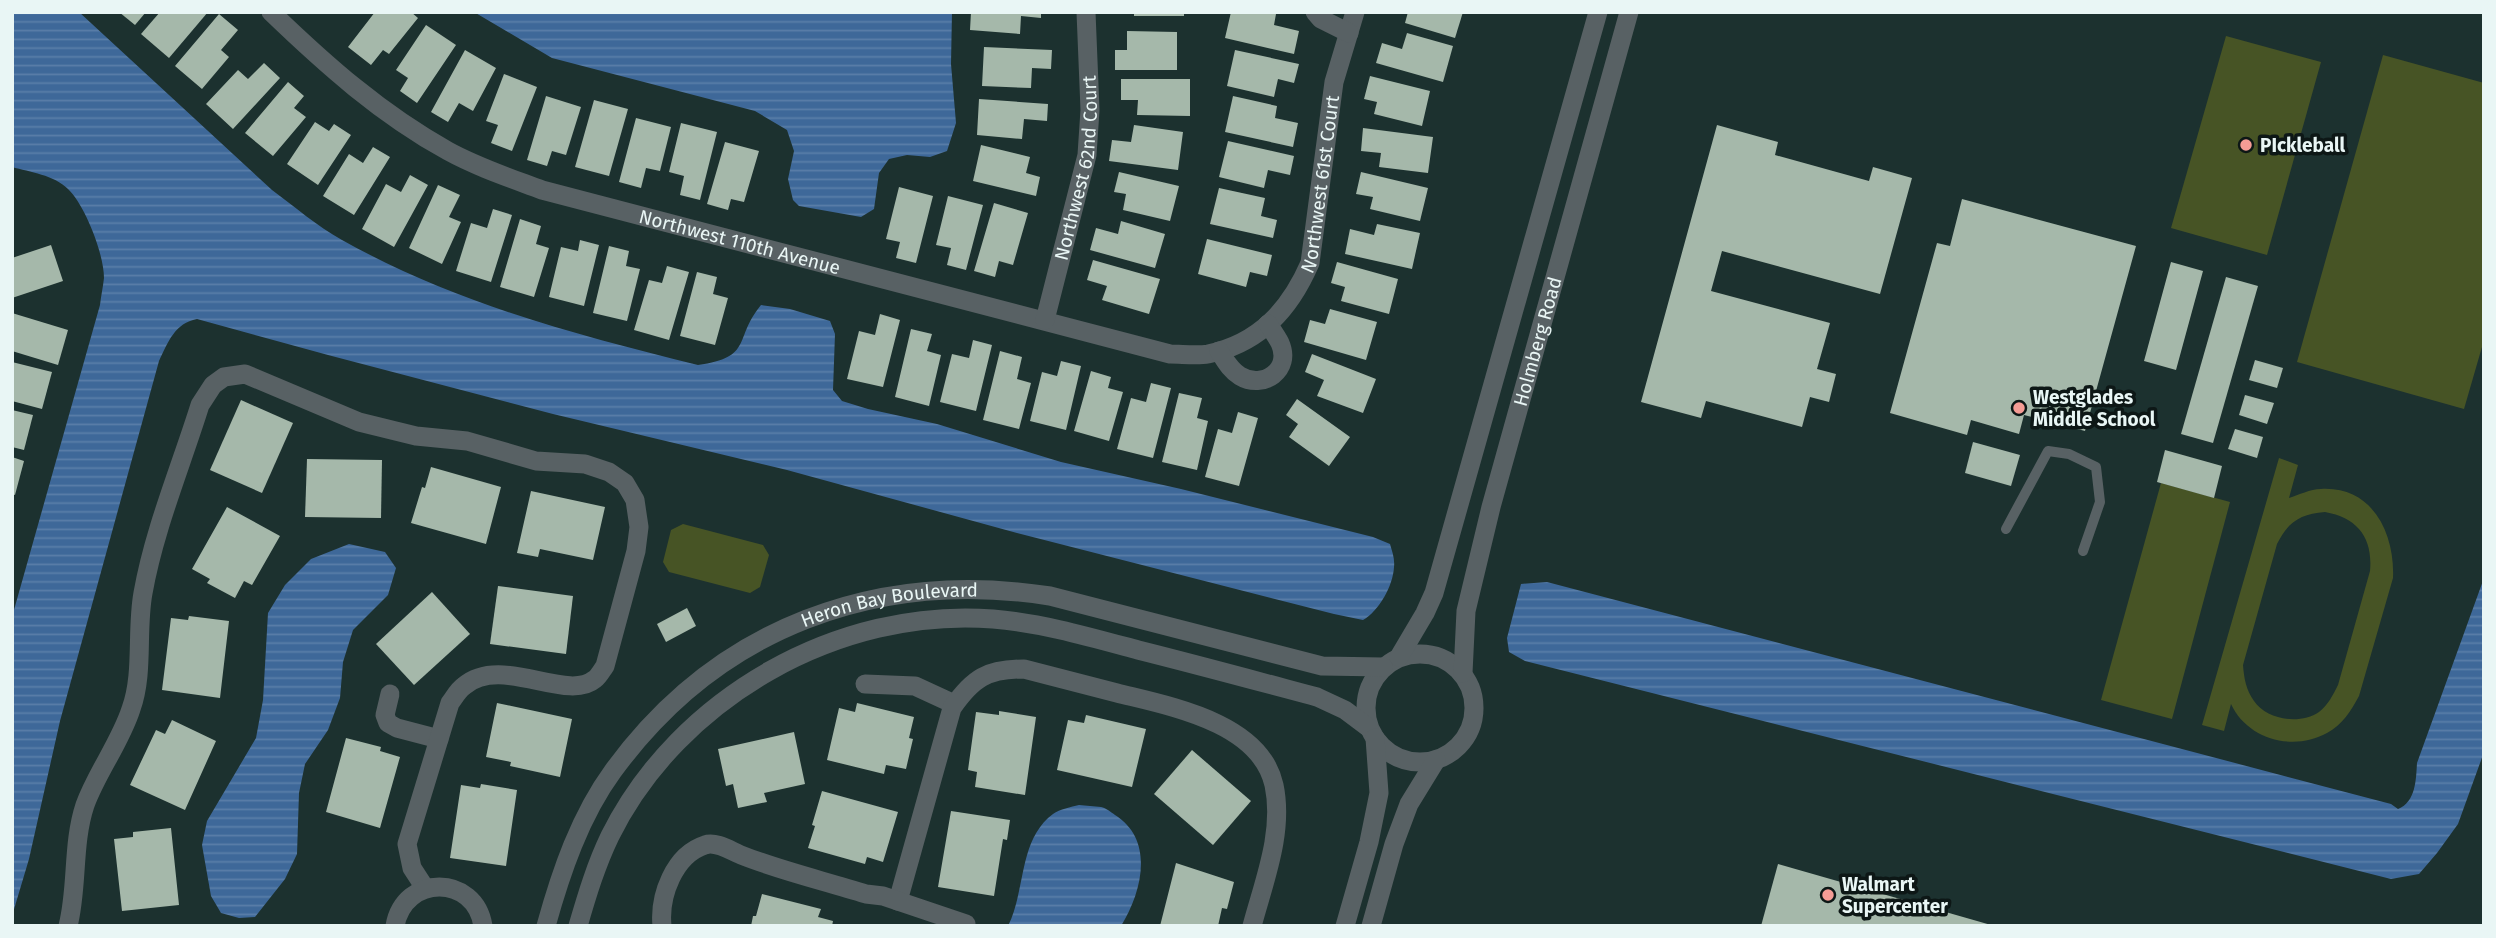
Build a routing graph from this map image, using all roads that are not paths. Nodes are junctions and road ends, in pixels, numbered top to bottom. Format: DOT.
graph roads {
  1 [pos="271,12"];
  2 [pos="1086,12"];
  3 [pos="1315,12"];
  4 [pos="1355,12"];
  5 [pos="1598,12"];
  6 [pos="1629,12"];
  7 [pos="1349,33"];
  8 [pos="1045,320"];
  9 [pos="1261,330"];
  10 [pos="1219,351"];
  11 [pos="2007,530"];
  12 [pos="2083,551"];
  13 [pos="1391,662"];
  14 [pos="1463,673"];
  15 [pos="865,684"];
  16 [pos="390,694"];
  17 [pos="954,704"];
  18 [pos="1372,733"];
  19 [pos="439,738"];
  20 [pos="1436,760"];
  21 [pos="425,888"];
  22 [pos="898,901"];
  23 [pos="487,923"];
  24 [pos="966,925"];
  25 [pos="68,926"];
  26 [pos="396,926"];
  27 [pos="546,926"];
  28 [pos="578,926"];
  29 [pos="662,926"];
  30 [pos="1252,926"];
  31 [pos="1345,926"];
  32 [pos="1371,926"];
  1 -- 8 [label="street, Northwest 110th Avenue"];
  2 -- 8 [label="street, Northwest 62nd Court"];
  3 -- 7 [label="street"];
  4 -- 7 [label="street, Northwest 61st Court"];
  5 -- 13 [label="street, Holmberg Road"];
  6 -- 14 [label="street, Holmberg Road"];
  7 -- 9 [label="street, Northwest 61st Court"];
  8 -- 10 [label="street, Northwest 110th Avenue"];
  9 -- 10 [label="street, Northwest 110th Avenue"];
  9 -- 10 [label="street"];
  11 -- 12 [label="lane"];
  13 -- 14 [label="street"];
  13 -- 18 [label="street"];
  13 -- 27 [label="street, Heron Bay Boulevard"];
  14 -- 20 [label="street"];
  15 -- 17 [label="street"];
  16 -- 19 [label="street"];
  17 -- 22 [label="street"];
  17 -- 30 [label="street"];
  18 -- 20 [label="street"];
  18 -- 28 [label="street, Heron Bay Boulevard"];
  18 -- 31 [label="street"];
  19 -- 21 [label="street"];
  19 -- 25 [label="street"];
  20 -- 32 [label="street"];
  21 -- 23 [label="street"];
  21 -- 26 [label="street"];
  22 -- 24 [label="street"];
  22 -- 29 [label="street"];
}
